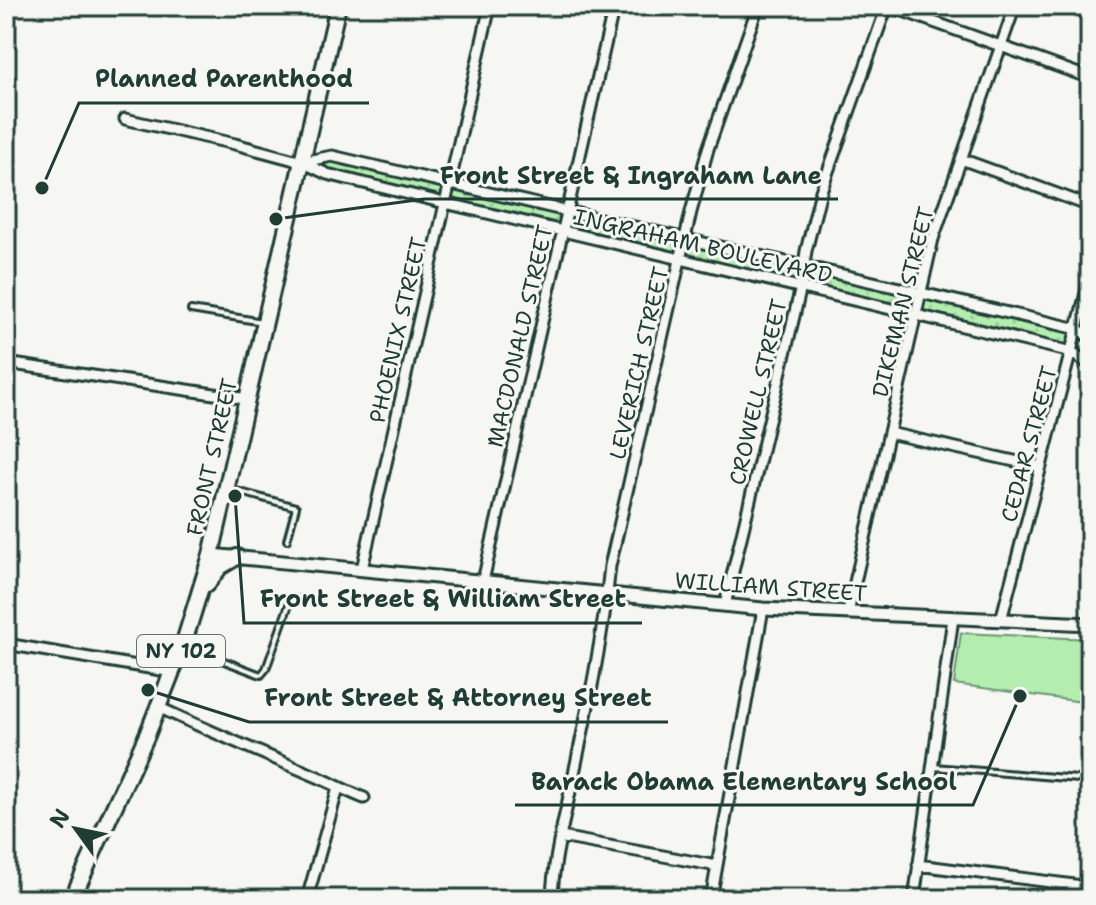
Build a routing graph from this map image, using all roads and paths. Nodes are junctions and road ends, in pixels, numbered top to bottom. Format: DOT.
graph roads {
  1 [pos="338,6"];
  2 [pos="490,6"];
  3 [pos="614,6"];
  4 [pos="758,6"];
  5 [pos="888,6"];
  6 [pos="1015,6"];
  7 [pos="1001,46"];
  8 [pos="1090,78"];
  9 [pos="125,119"];
  10 [pos="961,159"];
  11 [pos="302,162"];
  12 [pos="449,183"];
  13 [pos="445,203"];
  14 [pos="1090,206"];
  15 [pos="567,211"];
  16 [pos="562,232"];
  17 [pos="686,239"];
  18 [pos="682,259"];
  19 [pos="804,265"];
  20 [pos="1090,278"];
  21 [pos="801,287"];
  22 [pos="921,292"];
  23 [pos="191,310"];
  24 [pos="916,314"];
  25 [pos="265,322"];
  26 [pos="1078,329"];
  27 [pos="1090,338"];
  28 [pos="1072,352"];
  29 [pos="6,363"];
  30 [pos="1090,365"];
  31 [pos="248,399"];
  32 [pos="889,433"];
  33 [pos="1041,467"];
  34 [pos="227,488"];
  35 [pos="287,540"];
  36 [pos="211,555"];
  37 [pos="237,557"];
  38 [pos="362,569"];
  39 [pos="483,581"];
  40 [pos="199,594"];
  41 [pos="607,594"];
  42 [pos="305,600"];
  43 [pos="725,605"];
  44 [pos="763,609"];
  45 [pos="848,613"];
  46 [pos="953,618"];
  47 [pos="1001,620"];
  48 [pos="1090,624"];
  49 [pos="6,644"];
  50 [pos="183,646"];
  51 [pos="173,672"];
  52 [pos="158,707"];
  53 [pos="932,766"];
  54 [pos="1090,780"];
  55 [pos="338,788"];
  56 [pos="364,798"];
  57 [pos="561,837"];
  58 [pos="918,865"];
  59 [pos="717,866"];
  60 [pos="1090,887"];
  61 [pos="72,899"];
  62 [pos="307,899"];
  63 [pos="552,899"];
  64 [pos="711,899"];
  65 [pos="914,899"];
  1 -- 11 [label="main road, FRONT STREET / NY 102"];
  2 -- 12 [label="street, PHOENIX STREET"];
  3 -- 15 [label="street, MACDONALD STREET"];
  4 -- 17 [label="street, LEVERICH STREET"];
  5 -- 7 [label="street"];
  5 -- 19 [label="street, CROWELL STREET"];
  6 -- 7 [label="street, DIKEMAN STREET"];
  7 -- 8 [label="street"];
  7 -- 10 [label="street, DIKEMAN STREET"];
  9 -- 11 [label="street"];
  10 -- 14 [label="street"];
  10 -- 22 [label="street, DIKEMAN STREET"];
  11 -- 12 [label="street, INGRAHAM BOULEVARD"];
  11 -- 13 [label="street, INGRAHAM BOULEVARD"];
  11 -- 25 [label="main road, FRONT STREET / NY 102"];
  12 -- 13 [label="street, PHOENIX STREET"];
  12 -- 15 [label="street, INGRAHAM BOULEVARD"];
  13 -- 16 [label="street, INGRAHAM BOULEVARD"];
  13 -- 38 [label="street, PHOENIX STREET"];
  15 -- 16 [label="street, MACDONALD STREET"];
  15 -- 17 [label="street, INGRAHAM BOULEVARD"];
  16 -- 18 [label="street, INGRAHAM BOULEVARD"];
  16 -- 39 [label="street, MACDONALD STREET"];
  17 -- 18 [label="street, LEVERICH STREET"];
  17 -- 19 [label="street, INGRAHAM BOULEVARD"];
  18 -- 21 [label="street, INGRAHAM BOULEVARD"];
  18 -- 41 [label="street, LEVERICH STREET"];
  19 -- 21 [label="street, CROWELL STREET"];
  19 -- 22 [label="street, INGRAHAM BOULEVARD"];
  20 -- 26 [label="street, CEDAR STREET"];
  21 -- 24 [label="street, INGRAHAM BOULEVARD"];
  21 -- 43 [label="street, CROWELL STREET"];
  22 -- 24 [label="street, DIKEMAN STREET"];
  22 -- 26 [label="street, INGRAHAM BOULEVARD"];
  23 -- 25 [label="lane"];
  24 -- 28 [label="street, INGRAHAM BOULEVARD"];
  24 -- 32 [label="street, DIKEMAN STREET"];
  25 -- 31 [label="main road, FRONT STREET / NY 102"];
  26 -- 27 [label="street, INGRAHAM BOULEVARD"];
  26 -- 28 [label="street, CEDAR STREET"];
  28 -- 30 [label="street, INGRAHAM BOULEVARD"];
  28 -- 33 [label="street, CEDAR STREET"];
  29 -- 31 [label="street"];
  31 -- 34 [label="main road, FRONT STREET / NY 102"];
  32 -- 33 [label="street"];
  32 -- 45 [label="street, DIKEMAN STREET"];
  33 -- 47 [label="street, CEDAR STREET"];
  34 -- 35 [label="lane"];
  34 -- 36 [label="main road, FRONT STREET / NY 102"];
  36 -- 37 [label="street, WILLIAM STREET"];
  36 -- 40 [label="main road, FRONT STREET / NY 102"];
  37 -- 38 [label="street, WILLIAM STREET"];
  37 -- 40 [label="main road"];
  38 -- 39 [label="street, WILLIAM STREET"];
  39 -- 41 [label="street, WILLIAM STREET"];
  40 -- 50 [label="main road, FRONT STREET / NY 102"];
  41 -- 43 [label="street, WILLIAM STREET"];
  41 -- 57 [label="street, LEVERICH STREET"];
  42 -- 50 [label="lane"];
  43 -- 44 [label="street, WILLIAM STREET"];
  44 -- 45 [label="street, WILLIAM STREET"];
  44 -- 59 [label="street"];
  45 -- 46 [label="street, WILLIAM STREET"];
  46 -- 47 [label="street, WILLIAM STREET"];
  46 -- 53 [label="street"];
  47 -- 48 [label="street, WILLIAM STREET"];
  49 -- 51 [label="street"];
  50 -- 51 [label="main road, FRONT STREET / NY 102"];
  51 -- 52 [label="main road, FRONT STREET / NY 102"];
  52 -- 55 [label="street"];
  52 -- 61 [label="main road, FRONT STREET / NY 102"];
  53 -- 54 [label="lane"];
  53 -- 58 [label="street"];
  55 -- 56 [label="street"];
  55 -- 62 [label="street"];
  57 -- 59 [label="street"];
  57 -- 63 [label="street, LEVERICH STREET"];
  58 -- 60 [label="street"];
  58 -- 65 [label="street"];
  59 -- 64 [label="street"];
}
